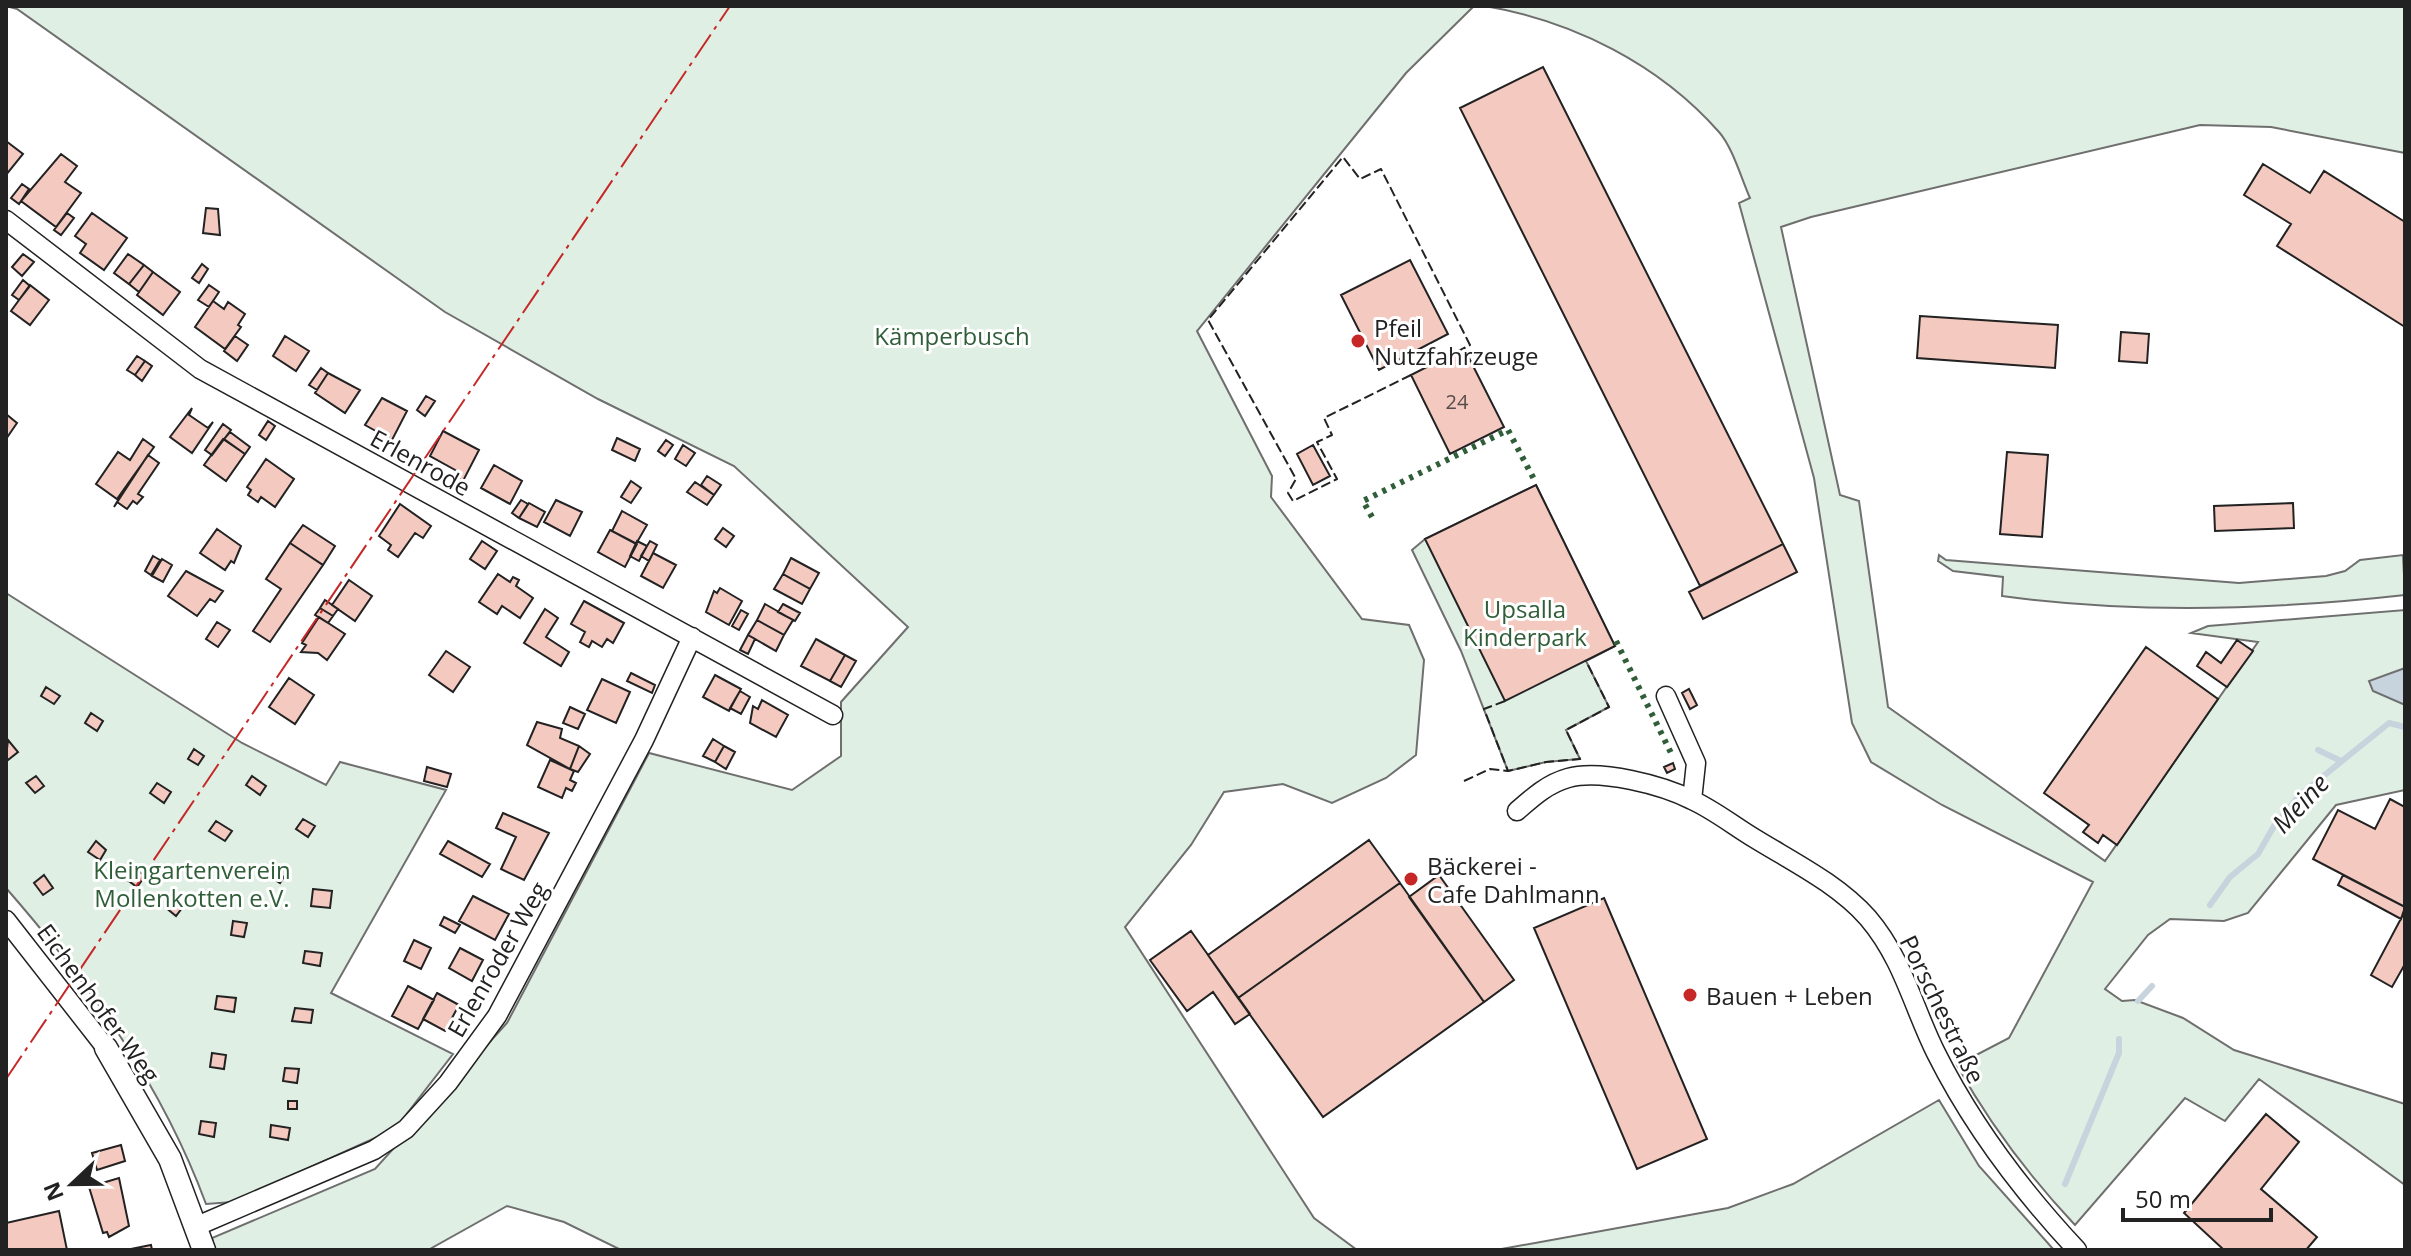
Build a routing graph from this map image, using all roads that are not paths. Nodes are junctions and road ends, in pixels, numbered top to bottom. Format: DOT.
graph roads {
  1 [pos="6,220"];
  2 [pos="692,637"];
  3 [pos="1666,696"];
  4 [pos="833,715"];
  5 [pos="1692,800"];
  6 [pos="1517,811"];
  7 [pos="6,920"];
  8 [pos="106,1048"];
  9 [pos="197,1226"];
  10 [pos="204,1250"];
  11 [pos="2077,1250"];
  1 -- 2 [label="street, Erlenrode"];
  2 -- 4 [label="street, Erlenrode"];
  2 -- 9 [label="street, Erlenroder Weg"];
  3 -- 5 [label="street"];
  5 -- 6 [label="street, Porschestraße"];
  5 -- 11 [label="street, Porschestraße"];
  7 -- 8 [label="street, Eichenhofer Weg"];
  8 -- 9 [label="street, Eichenhofer Weg"];
  9 -- 10 [label="street, Eichenhofer Weg"];
}
